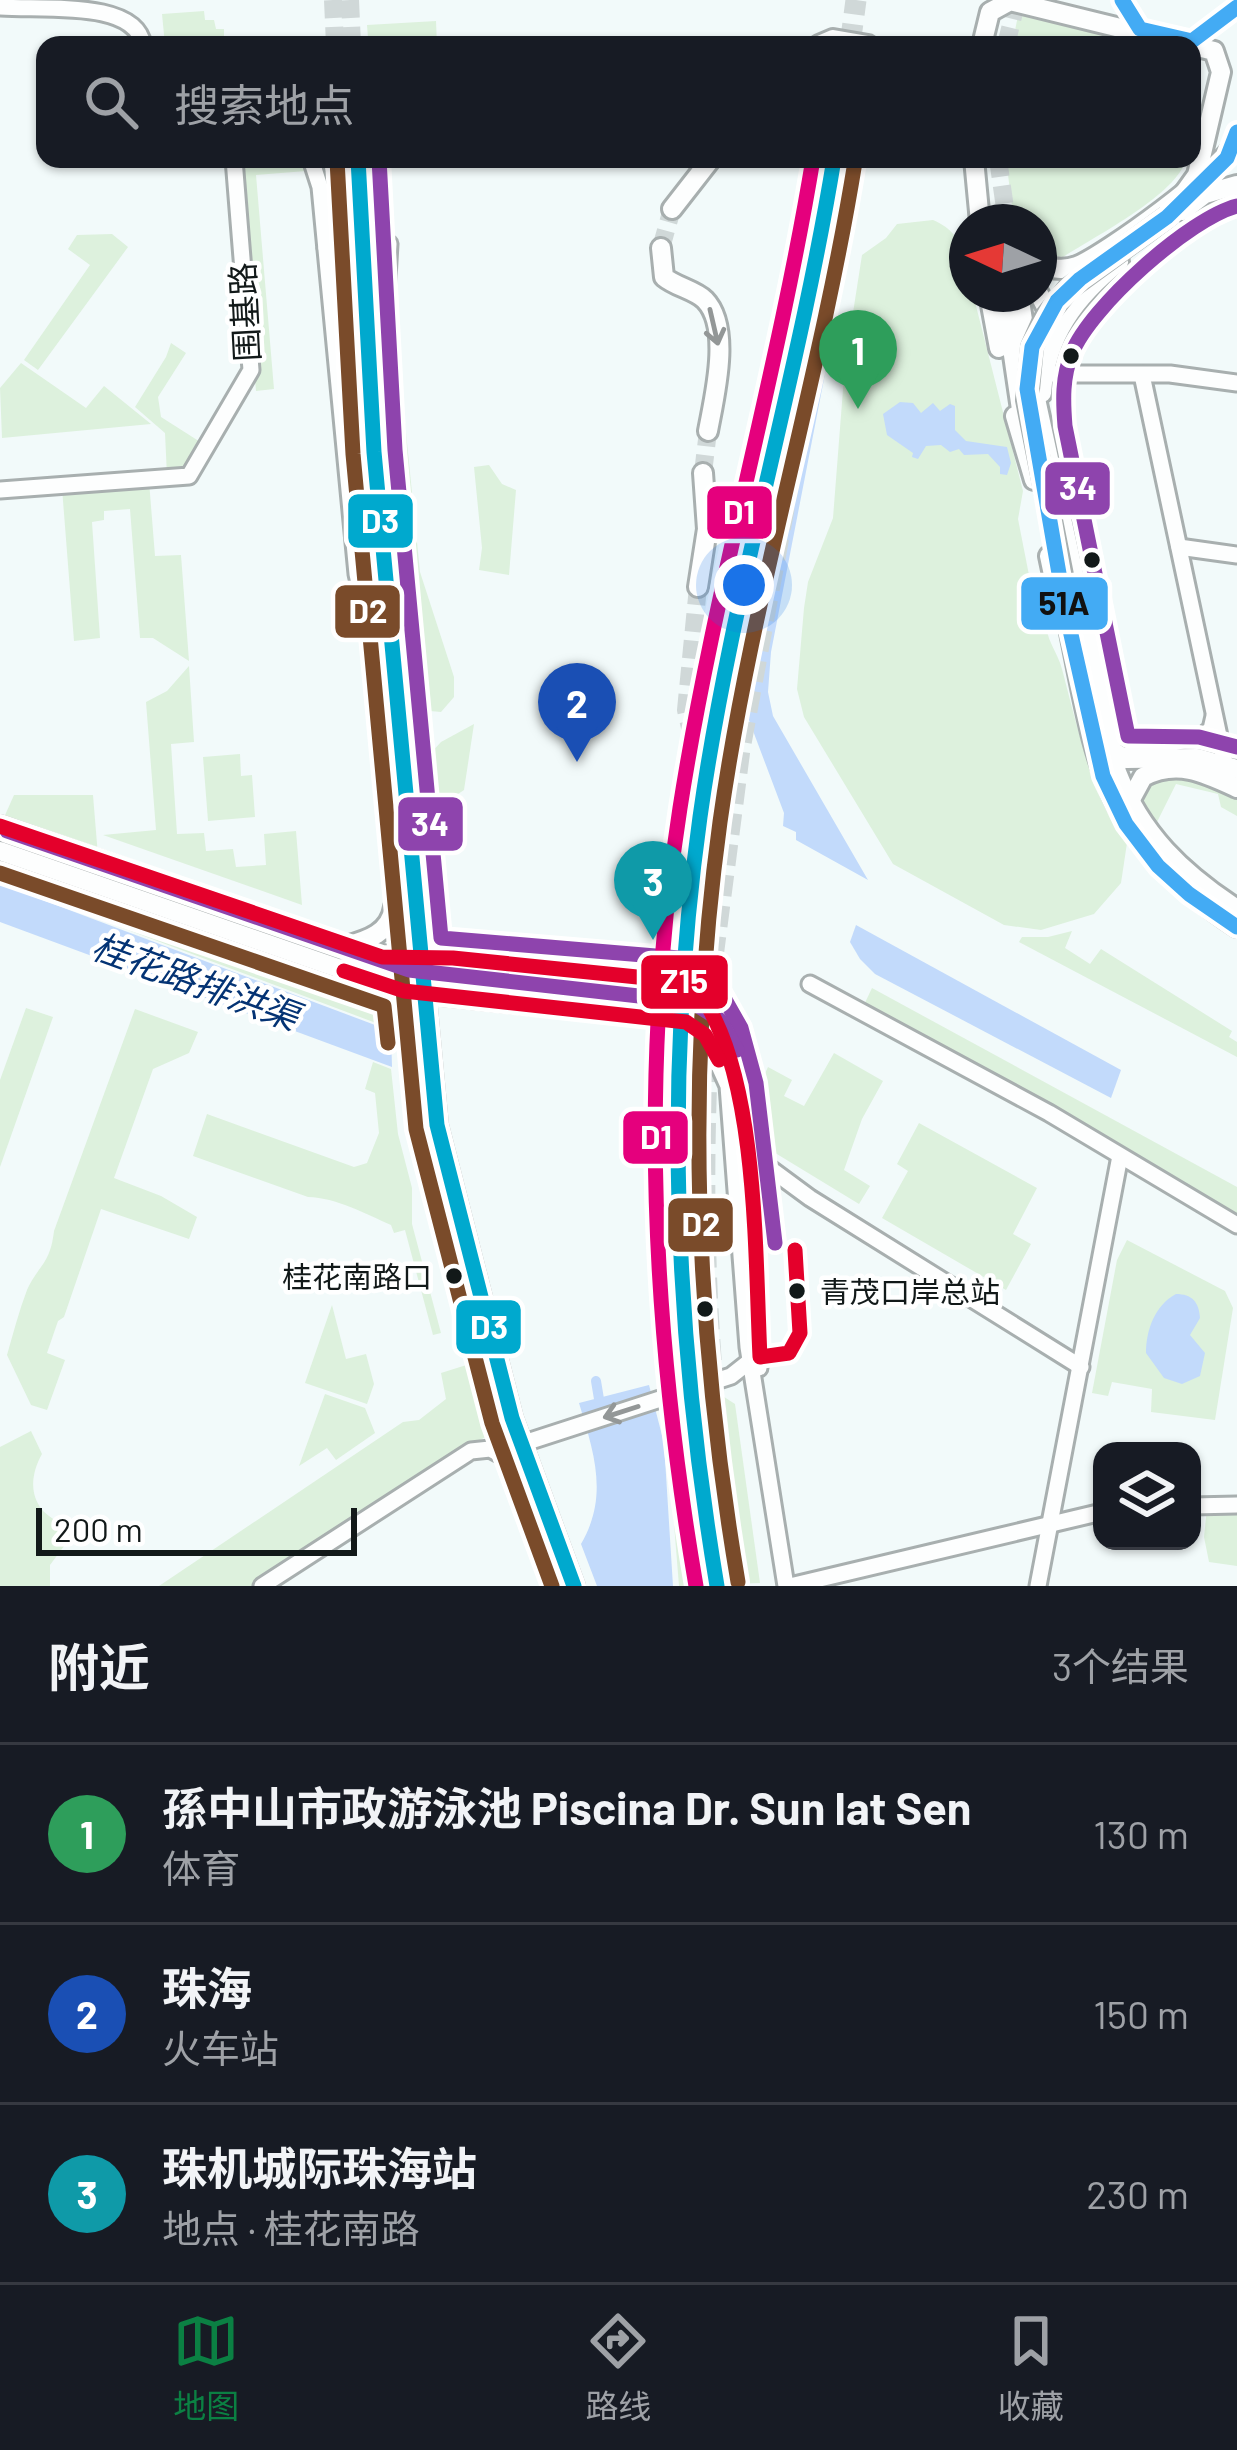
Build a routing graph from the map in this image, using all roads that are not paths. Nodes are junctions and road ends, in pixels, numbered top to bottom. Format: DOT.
graph roads {
  1 [pos="0,7"];
  2 [pos="141,36"];
  3 [pos="984,36"];
  4 [pos="1157,36"];
  5 [pos="1201,47"];
  6 [pos="1234,144"];
  7 [pos="1201,159"];
  8 [pos="1237,166"];
  9 [pos="235,168"];
  10 [pos="314,168"];
  11 [pos="704,168"];
  12 [pos="975,168"];
  13 [pos="1199,168"];
  14 [pos="1237,185"];
  15 [pos="1185,195"];
  16 [pos="978,204"];
  17 [pos="672,209"];
  18 [pos="326,248"];
  19 [pos="661,248"];
  20 [pos="1057,266"];
  21 [pos="354,274"];
  22 [pos="1073,305"];
  23 [pos="1057,311"];
  24 [pos="992,312"];
  25 [pos="1006,312"];
  26 [pos="1022,312"];
  27 [pos="1044,374"];
  28 [pos="1142,375"];
  29 [pos="1237,383"];
  30 [pos="1045,429"];
  31 [pos="708,431"];
  32 [pos="703,473"];
  33 [pos="1034,480"];
  34 [pos="0,490"];
  35 [pos="1179,547"];
  36 [pos="1236,549"];
  37 [pos="698,586"];
  38 [pos="1065,608"];
  39 [pos="382,645"];
  40 [pos="1214,713"];
  41 [pos="1114,753"];
  42 [pos="1231,766"];
  43 [pos="1237,788"];
  44 [pos="1130,801"];
  45 [pos="0,826"];
  46 [pos="712,849"];
  47 [pos="0,851"];
  48 [pos="396,895"];
  49 [pos="1237,909"];
  50 [pos="1237,927"];
  51 [pos="346,946"];
  52 [pos="422,957"];
  53 [pos="401,958"];
  54 [pos="511,964"];
  55 [pos="705,966"];
  56 [pos="809,984"];
  57 [pos="424,986"];
  58 [pos="404,991"];
  59 [pos="703,997"];
  60 [pos="671,1019"];
  61 [pos="740,1147"];
  62 [pos="1120,1156"];
  63 [pos="1237,1225"];
  64 [pos="755,1359"];
  65 [pos="1081,1367"];
  66 [pos="730,1376"];
  67 [pos="755,1395"];
  68 [pos="491,1412"];
  69 [pos="511,1443"];
  70 [pos="471,1451"];
  71 [pos="1237,1505"];
  72 [pos="1201,1506"];
  73 [pos="1093,1514"];
  74 [pos="1052,1521"];
  75 [pos="262,1586"];
  76 [pos="553,1586"];
  77 [pos="574,1586"];
  78 [pos="788,1586"];
  79 [pos="1038,1586"];
  1 -- 2 [label="street"];
  3 -- 4 [label="main road"];
  5 -- 7 [label="main road"];
  6 -- 8 [label="main road"];
  6 -- 15 [label="main road"];
  9 -- 34 [label="street, 围基路"];
  10 -- 18 [label="street"];
  11 -- 17 [label="main road"];
  12 -- 16 [label="main road"];
  13 -- 15 [label="main road"];
  14 -- 22 [label="main road"];
  15 -- 20 [label="main road"];
  15 -- 38 [label="main road, bridge"];
  18 -- 39 [label="street"];
  18 -- 39 [label="street"];
  19 -- 31 [label="main road, one-way"];
  21 -- 39 [label="main road"];
  22 -- 23 [label="main road"];
  22 -- 27 [label="main road"];
  24 -- 33 [label="main road"];
  25 -- 33 [label="main road"];
  26 -- 30 [label="main road"];
  27 -- 28 [label="street"];
  27 -- 30 [label="main road"];
  28 -- 29 [label="street"];
  28 -- 35 [label="street"];
  30 -- 41 [label="main road"];
  32 -- 37 [label="main road"];
  33 -- 38 [label="main road"];
  35 -- 36 [label="street"];
  35 -- 40 [label="street"];
  38 -- 50 [label="main road"];
  39 -- 48 [label="main road"];
  39 -- 52 [label="main road"];
  40 -- 41 [label="street"];
  40 -- 42 [label="street"];
  41 -- 42 [label="main road"];
  41 -- 44 [label="main road"];
  43 -- 44 [label="main road"];
  44 -- 49 [label="main road"];
  45 -- 51 [label="main road"];
  46 -- 55 [label="main road"];
  47 -- 58 [label="main road"];
  48 -- 51 [label="main road"];
  48 -- 53 [label="main road"];
  51 -- 53 [label="main road"];
  52 -- 53 [label="main road"];
  52 -- 54 [label="main road"];
  52 -- 57 [label="main road"];
  53 -- 58 [label="main road"];
  55 -- 59 [label="main road"];
  55 -- 59 [label="main road"];
  56 -- 62 [label="street"];
  57 -- 58 [label="main road"];
  57 -- 59 [label="main road"];
  57 -- 60 [label="main road"];
  57 -- 69 [label="main road"];
  58 -- 68 [label="main road"];
  59 -- 60 [label="main road"];
  59 -- 61 [label="street"];
  60 -- 61 [label="street"];
  61 -- 64 [label="street"];
  61 -- 65 [label="street"];
  62 -- 63 [label="street"];
  62 -- 65 [label="street"];
  64 -- 66 [label="street"];
  64 -- 67 [label="street"];
  65 -- 74 [label="street"];
  66 -- 67 [label="street"];
  66 -- 69 [label="street, one-way"];
  67 -- 78 [label="street"];
  68 -- 69 [label="main road"];
  68 -- 70 [label="street"];
  69 -- 70 [label="street"];
  69 -- 76 [label="main road"];
  69 -- 77 [label="main road"];
  70 -- 75 [label="street"];
  71 -- 72 [label="street"];
  73 -- 74 [label="street"];
  74 -- 78 [label="street"];
  74 -- 79 [label="street"];
}
